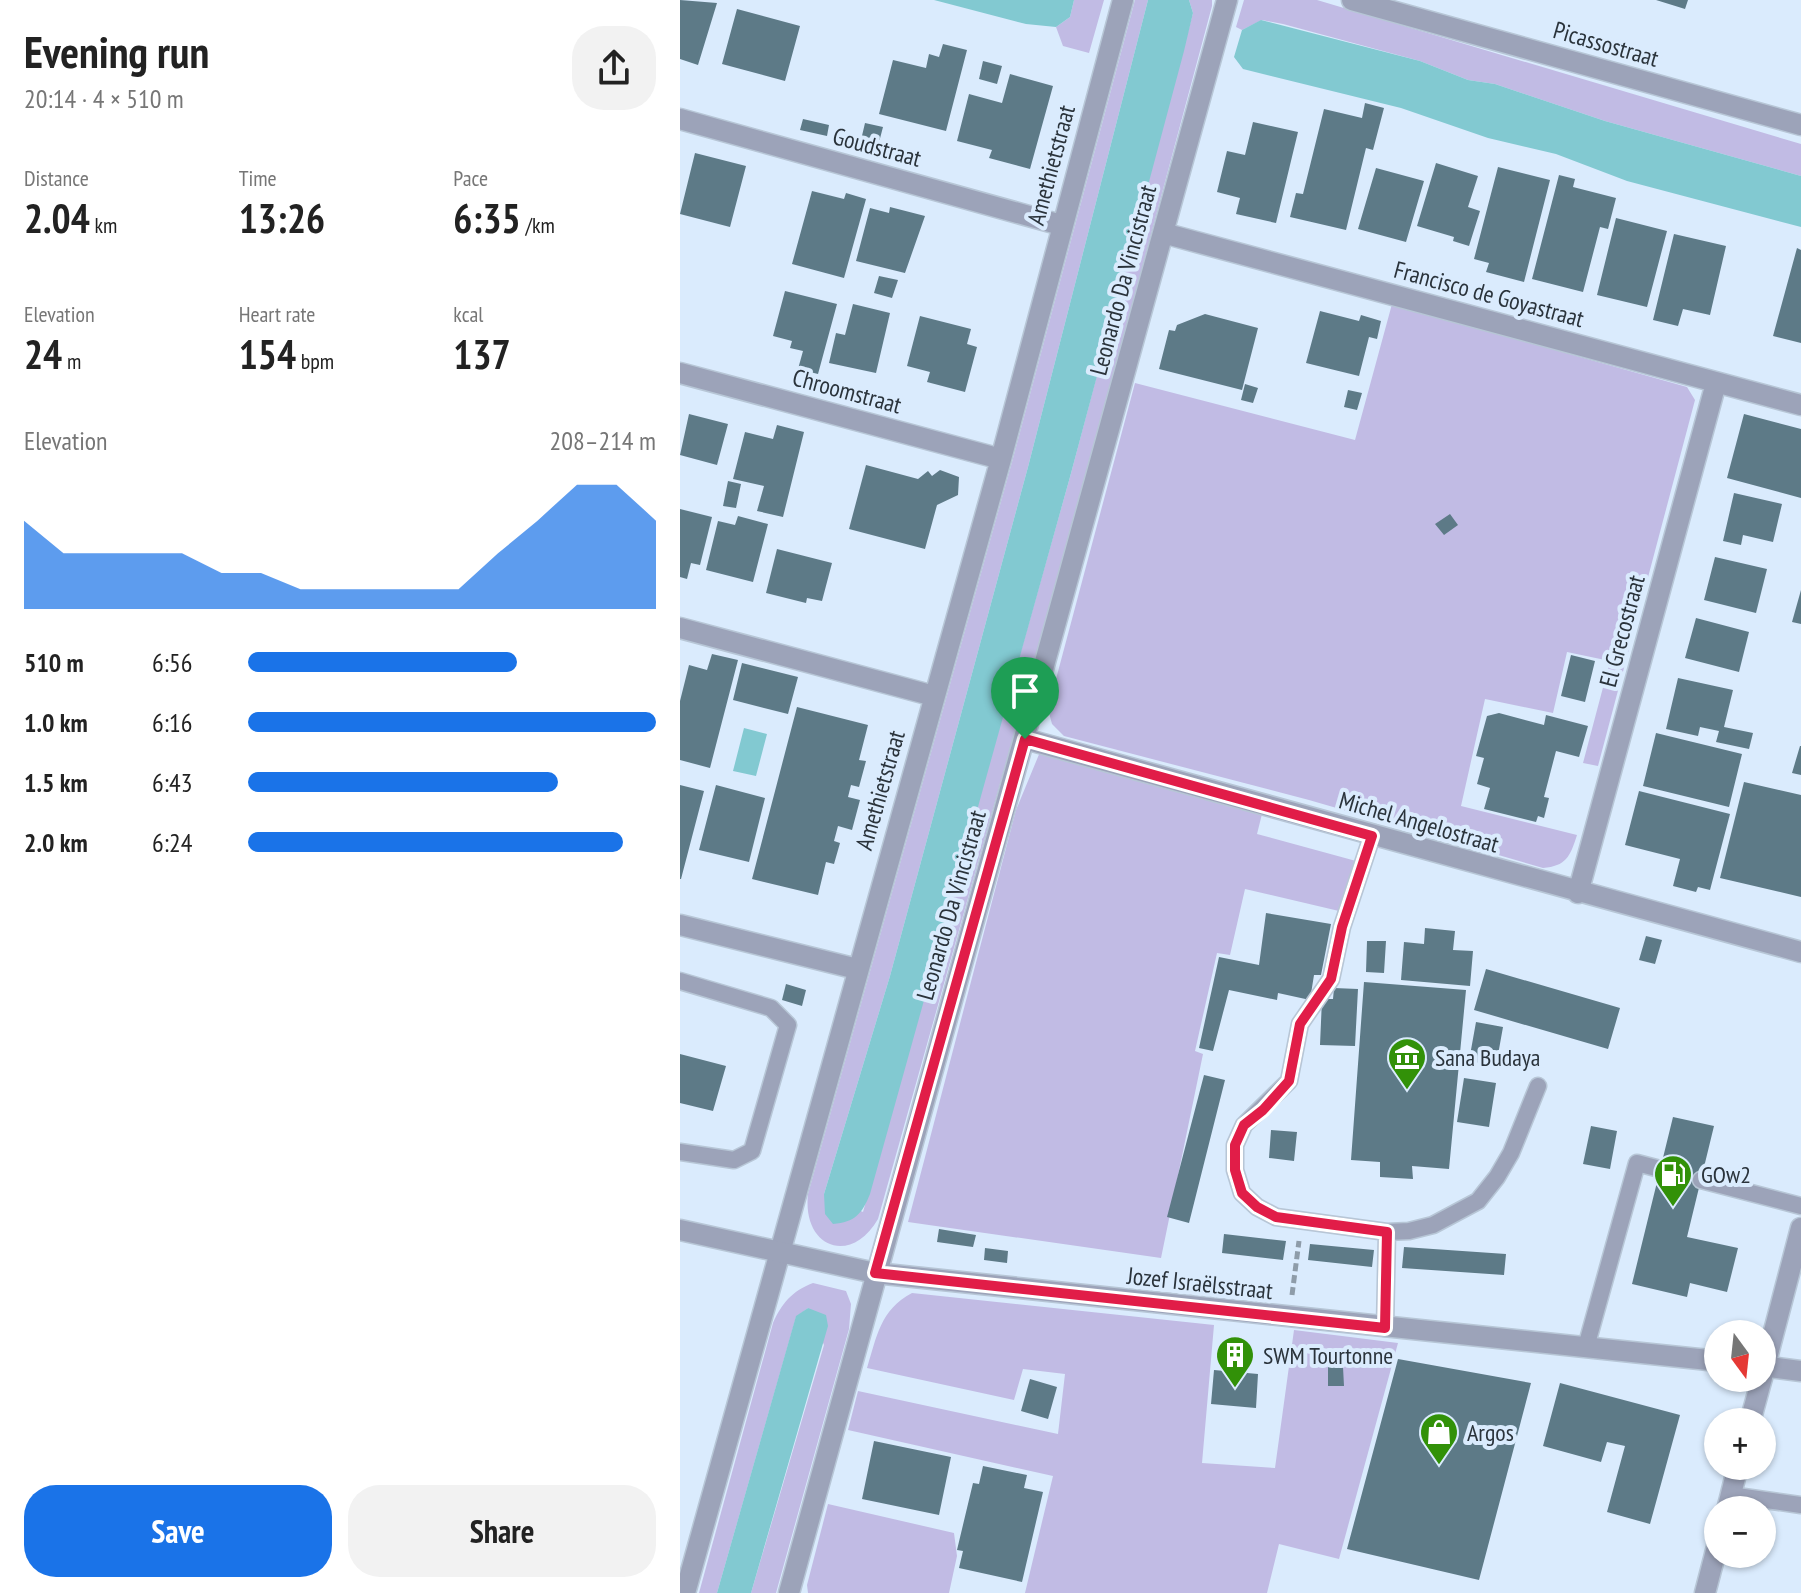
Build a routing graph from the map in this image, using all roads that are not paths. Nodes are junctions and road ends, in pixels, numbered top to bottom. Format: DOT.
graph roads {
  1 [pos="1123,0"];
  2 [pos="1227,0"];
  3 [pos="1352,0"];
  4 [pos="680,119"];
  5 [pos="1801,123"];
  6 [pos="1061,225"];
  7 [pos="1163,233"];
  8 [pos="680,373"];
  9 [pos="1716,383"];
  10 [pos="1801,405"];
  11 [pos="1001,459"];
  12 [pos="680,628"];
  13 [pos="934,696"];
  14 [pos="1025,739"];
  15 [pos="1372,836"];
  16 [pos="1578,893"];
  17 [pos="680,925"];
  18 [pos="1801,952"];
  19 [pos="857,969"];
  20 [pos="680,981"];
  21 [pos="1538,1086"];
  22 [pos="680,1152"];
  23 [pos="1660,1169"];
  24 [pos="1701,1180"];
  25 [pos="1801,1206"];
  26 [pos="1801,1228"];
  27 [pos="680,1230"];
  28 [pos="1387,1232"];
  29 [pos="780,1252"];
  30 [pos="875,1273"];
  31 [pos="1776,1323"];
  32 [pos="1385,1328"];
  33 [pos="1586,1347"];
  34 [pos="1704,1360"];
  35 [pos="1801,1371"];
  36 [pos="1776,1372"];
  37 [pos="1776,1504"];
  38 [pos="1801,1505"];
  39 [pos="1712,1568"];
  40 [pos="684,1586"];
  41 [pos="789,1593"];
  42 [pos="1705,1593"];
  1 -- 6 [label="street, Amethietstraat"];
  2 -- 7 [label="street, Leonardo Da Vincistraat"];
  3 -- 5 [label="street, Picassostraat"];
  4 -- 6 [label="street, Goudstraat"];
  6 -- 11 [label="street, Amethietstraat"];
  7 -- 9 [label="street, Francisco de Goyastraat"];
  7 -- 14 [label="street, Leonardo Da Vincistraat"];
  8 -- 11 [label="street, Chroomstraat"];
  9 -- 10 [label="street, Francisco de Goyastraat"];
  9 -- 16 [label="street, El Grecostraat"];
  11 -- 13 [label="street, Amethietstraat"];
  12 -- 13 [label="street"];
  13 -- 19 [label="street, Amethietstraat"];
  14 -- 15 [label="street, Michel Angelostraat"];
  14 -- 30 [label="street, Leonardo Da Vincistraat"];
  15 -- 16 [label="street, Michel Angelostraat"];
  15 -- 28 [label="lane"];
  16 -- 18 [label="street, Michel Angelostraat"];
  17 -- 19 [label="street"];
  19 -- 29 [label="street, Amethietstraat"];
  20 -- 22 [label="lane"];
  21 -- 28 [label="lane"];
  23 -- 33 [label="lane"];
  24 -- 25 [label="lane"];
  26 -- 31 [label="street"];
  27 -- 29 [label="street, Jozef Israëlsstraat"];
  28 -- 32 [label="lane"];
  29 -- 30 [label="street, Jozef Israëlsstraat"];
  29 -- 40 [label="street, Amethietstraat"];
  30 -- 32 [label="street, Jozef Israëlsstraat"];
  30 -- 41 [label="street, Leonardo Da Vincistraat"];
  32 -- 33 [label="street, Jozef Israëlsstraat"];
  33 -- 34 [label="street, Jozef Israëlsstraat"];
  35 -- 36 [label="street"];
  37 -- 38 [label="lane"];
  39 -- 42 [label="street"];
}
